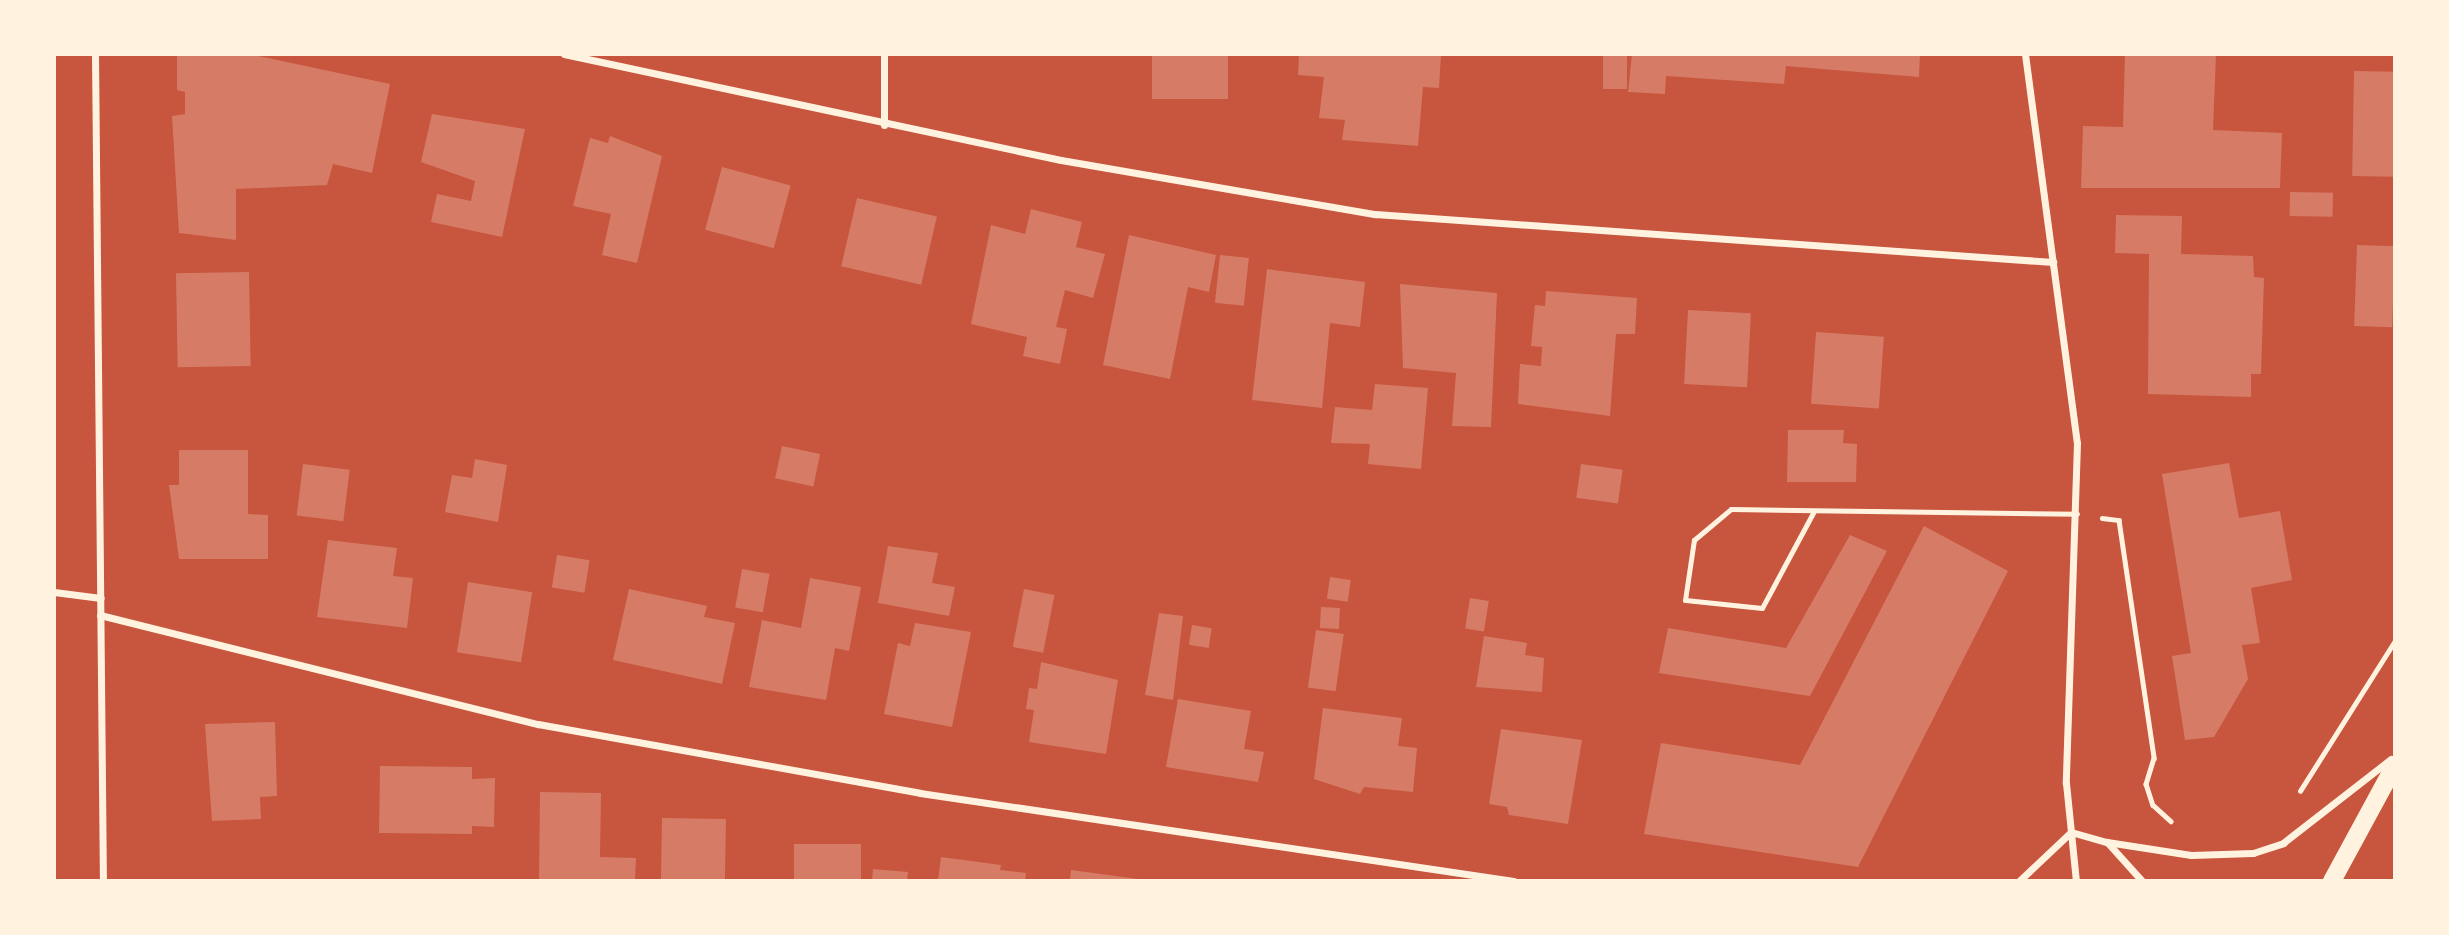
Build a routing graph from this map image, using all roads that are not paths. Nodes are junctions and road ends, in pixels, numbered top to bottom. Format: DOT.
graph roads {
  1 [pos="94,54"];
  2 [pos="564,54"];
  3 [pos="884,54"];
  4 [pos="2025,54"];
  5 [pos="884,125"];
  6 [pos="2053,262"];
  7 [pos="1814,511"];
  8 [pos="2077,514"];
  9 [pos="54,592"];
  10 [pos="101,598"];
  11 [pos="100,615"];
  12 [pos="2395,756"];
  13 [pos="2395,765"];
  14 [pos="2071,832"];
  15 [pos="2107,842"];
  16 [pos="103,881"];
  17 [pos="1514,881"];
  18 [pos="2019,881"];
  19 [pos="2076,881"];
  20 [pos="2141,881"];
  21 [pos="2332,881"];
  1 -- 10 [label="street"];
  2 -- 5 [label="street"];
  3 -- 5 [label="street"];
  4 -- 6 [label="street"];
  5 -- 6 [label="street"];
  6 -- 8 [label="street"];
  7 -- 7 [label="lane"];
  7 -- 8 [label="lane"];
  8 -- 14 [label="street"];
  9 -- 10 [label="street"];
  10 -- 11 [label="street"];
  11 -- 16 [label="street"];
  11 -- 17 [label="street"];
  12 -- 15 [label="street"];
  13 -- 21 [label="main road"];
  14 -- 15 [label="street"];
  14 -- 18 [label="street"];
  14 -- 19 [label="street"];
  15 -- 20 [label="street"];
}
